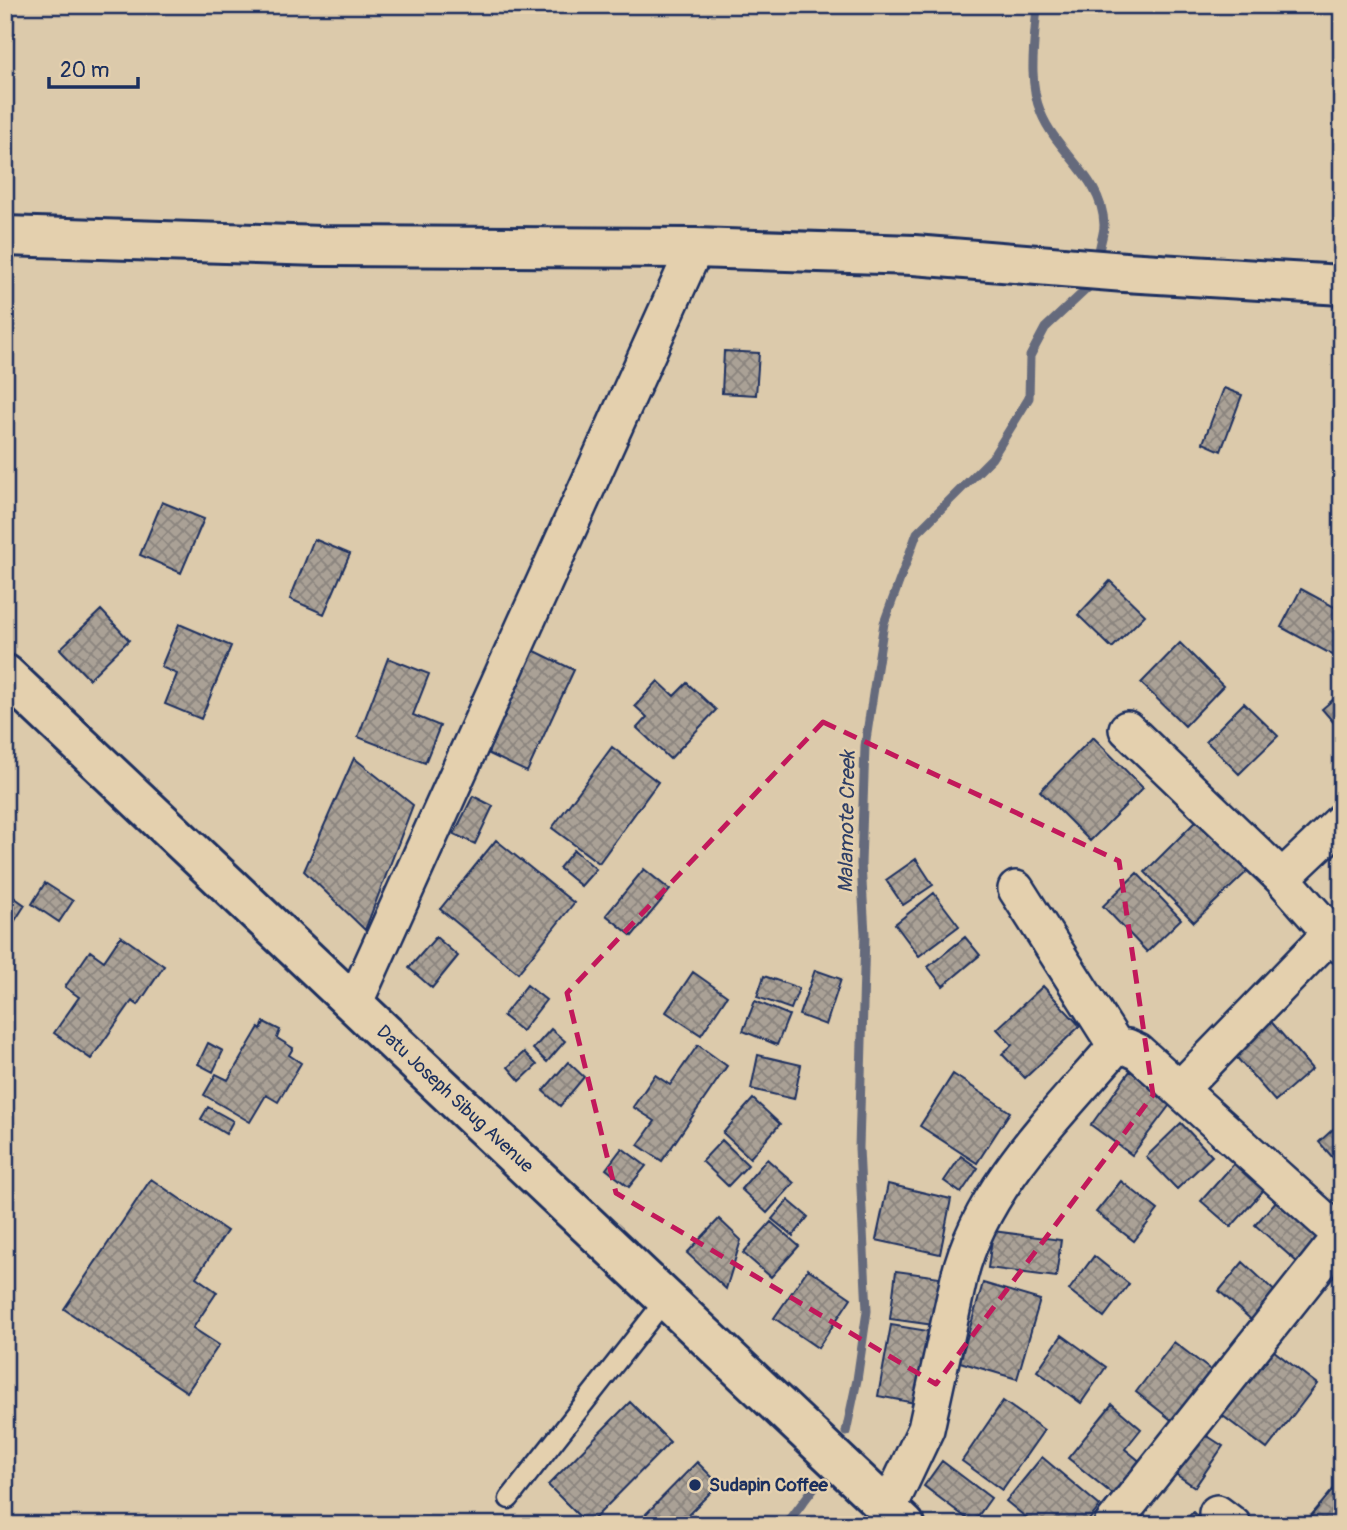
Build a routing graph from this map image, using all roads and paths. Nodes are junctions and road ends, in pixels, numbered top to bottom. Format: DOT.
graph roads {
  1 [pos="5,236"];
  2 [pos="695,248"];
  3 [pos="1342,285"];
  4 [pos="5,674"];
  5 [pos="1127,729"];
  6 [pos="1342,821"];
  7 [pos="1283,878"];
  8 [pos="1016,889"];
  9 [pos="1336,940"];
  10 [pos="354,1004"];
  11 [pos="1116,1045"];
  12 [pos="1180,1088"];
  13 [pos="1342,1236"];
  14 [pos="666,1299"];
  15 [pos="509,1499"];
  16 [pos="896,1517"];
  17 [pos="1112,1525"];
  1 -- 2 [label="street"];
  2 -- 3 [label="street"];
  2 -- 10 [label="street"];
  4 -- 10 [label="street, Datu Joseph Sibug Avenue"];
  5 -- 7 [label="street"];
  6 -- 7 [label="street"];
  7 -- 9 [label="street"];
  8 -- 11 [label="street"];
  9 -- 12 [label="street"];
  10 -- 14 [label="street, Datu Joseph Sibug Avenue"];
  11 -- 12 [label="street"];
  11 -- 16 [label="street"];
  12 -- 13 [label="street"];
  13 -- 17 [label="street"];
  14 -- 15 [label="lane"];
  14 -- 16 [label="street, Datu Joseph Sibug Avenue"];
}
